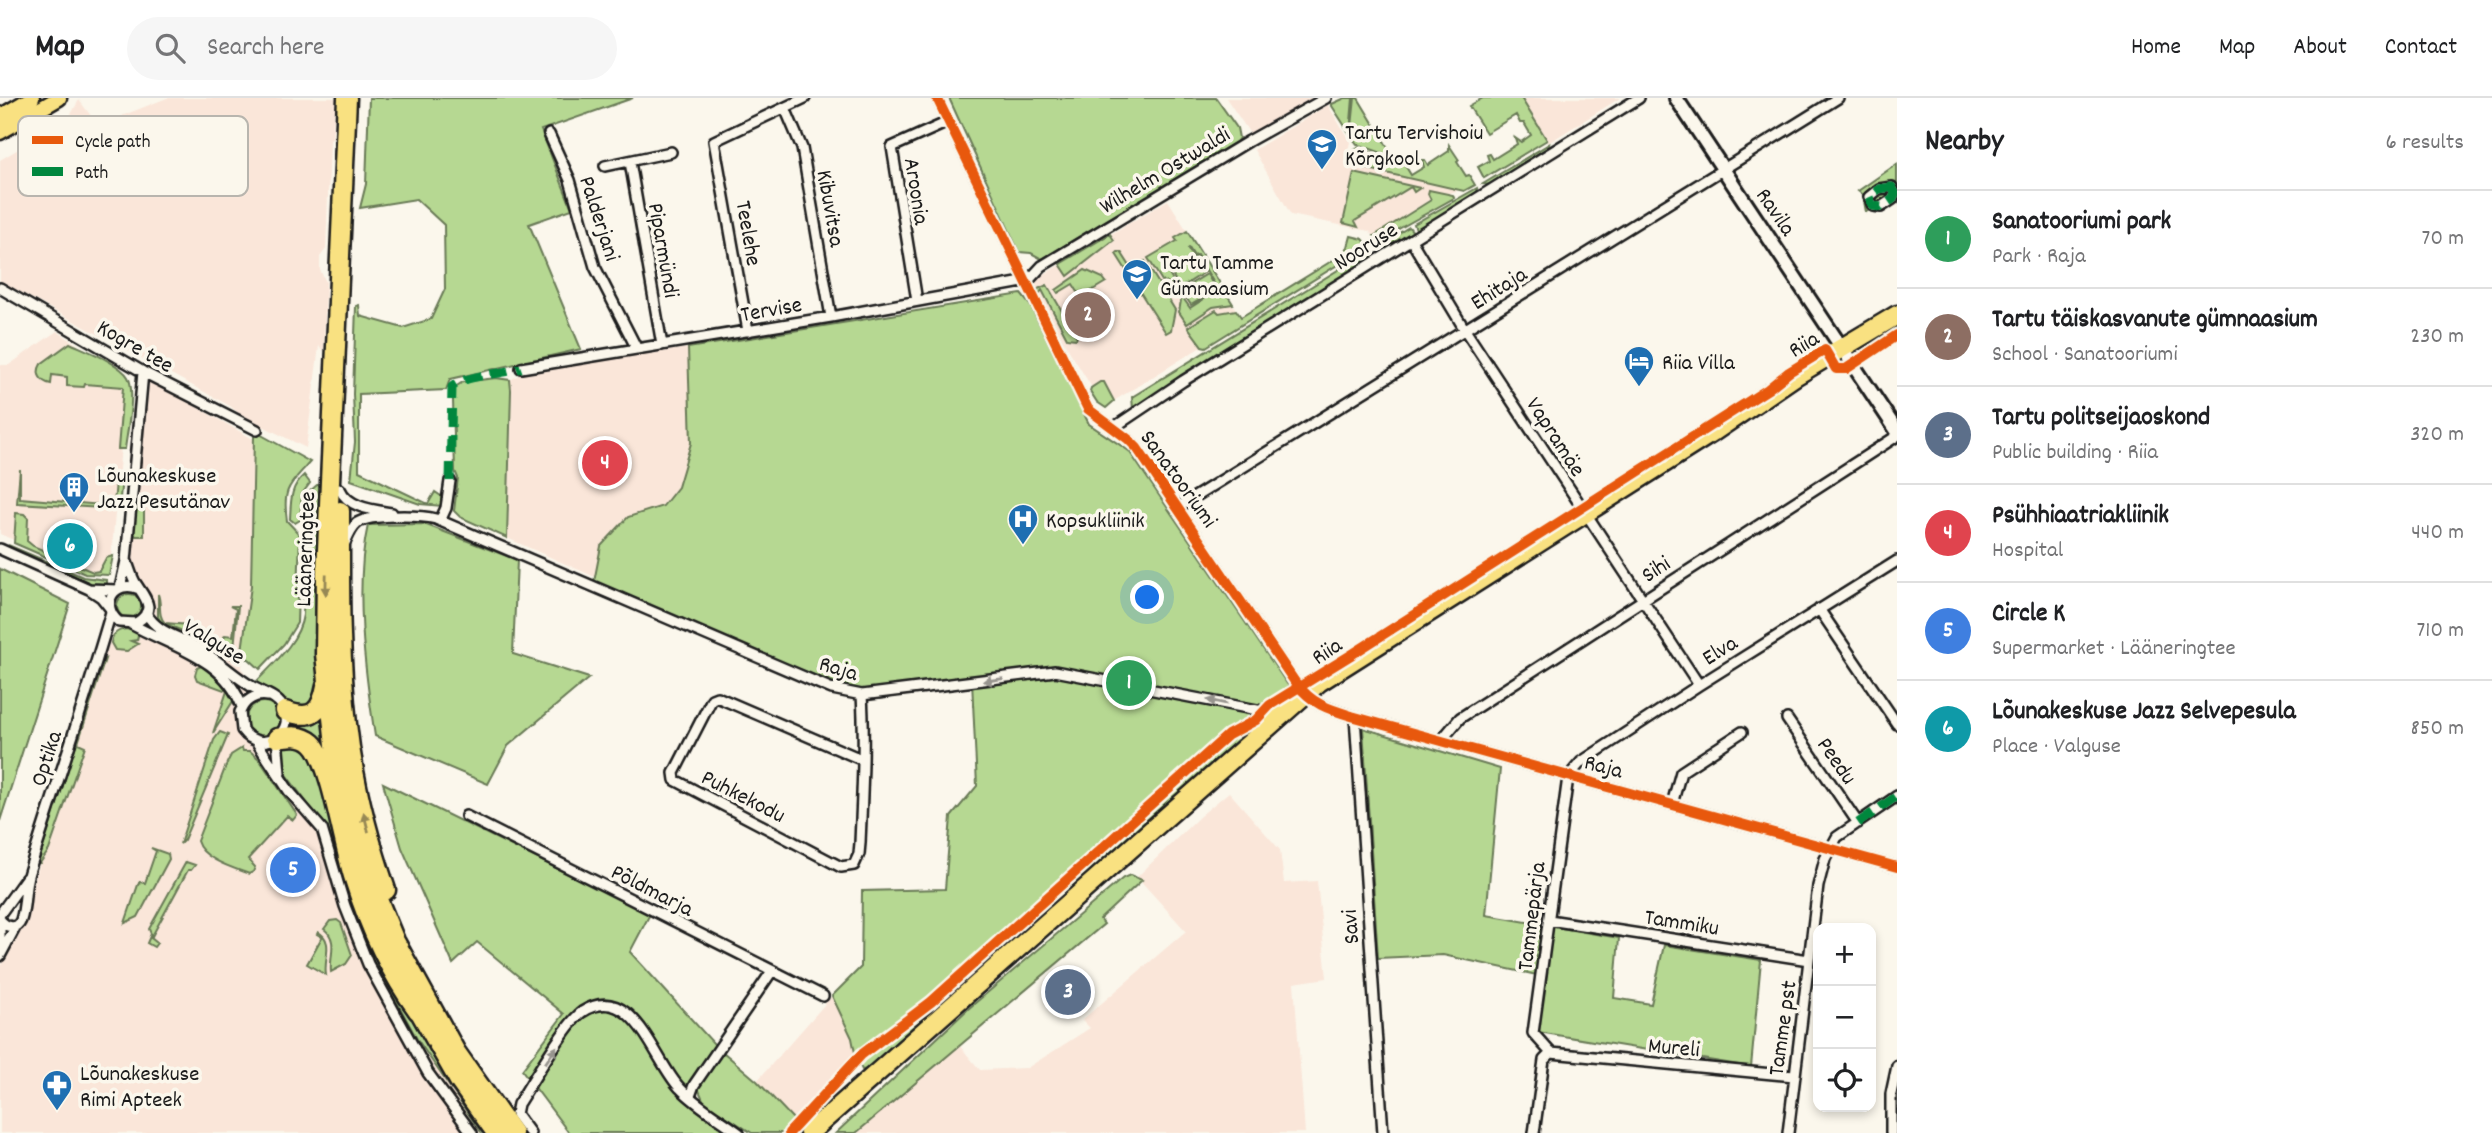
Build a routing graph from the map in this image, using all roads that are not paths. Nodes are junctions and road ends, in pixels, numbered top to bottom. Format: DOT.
graph roads {
  1 [pos="32,98"];
  2 [pos="58,98"];
  3 [pos="347,98"];
  4 [pos="359,98"];
  5 [pos="805,98"];
  6 [pos="937,98"];
  7 [pos="1326,98"];
  8 [pos="1639,98"];
  9 [pos="1676,98"];
  10 [pos="1838,98"];
  11 [pos="785,108"];
  12 [pos="27,116"];
  13 [pos="0,117"];
  14 [pos="18,121"];
  15 [pos="948,122"];
  16 [pos="0,132"];
  17 [pos="548,134"];
  18 [pos="671,152"];
  19 [pos="630,162"];
  20 [pos="605,166"];
  21 [pos="1724,168"];
  22 [pos="1411,240"];
  23 [pos="1028,281"];
  24 [pos="0,288"];
  25 [pos="917,301"];
  26 [pos="1897,315"];
  27 [pos="831,317"];
  28 [pos="1897,324"];
  29 [pos="1465,330"];
  30 [pos="748,331"];
  31 [pos="662,345"];
  32 [pos="637,349"];
  33 [pos="1846,351"];
  34 [pos="521,368"];
  35 [pos="143,372"];
  36 [pos="1113,428"];
  37 [pos="257,430"];
  38 [pos="1897,433"];
  39 [pos="450,481"];
  40 [pos="340,489"];
  41 [pos="1177,508"];
  42 [pos="1587,516"];
  43 [pos="411,517"];
  44 [pos="440,521"];
  45 [pos="0,549"];
  46 [pos="340,554"];
  47 [pos="126,561"];
  48 [pos="1897,561"];
  49 [pos="89,589"];
  50 [pos="118,589"];
  51 [pos="139,589"];
  52 [pos="1643,600"];
  53 [pos="1819,609"];
  54 [pos="110,610"];
  55 [pos="146,613"];
  56 [pos="127,624"];
  57 [pos="100,650"];
  58 [pos="327,680"];
  59 [pos="1699,685"];
  60 [pos="862,695"];
  61 [pos="268,696"];
  62 [pos="1309,697"];
  63 [pos="242,707"];
  64 [pos="285,711"];
  65 [pos="1284,712"];
  66 [pos="1355,718"];
  67 [pos="1787,719"];
  68 [pos="1897,724"];
  69 [pos="1742,732"];
  70 [pos="276,738"];
  71 [pos="256,741"];
  72 [pos="1443,742"];
  73 [pos="863,760"];
  74 [pos="1568,777"];
  75 [pos="281,778"];
  76 [pos="1897,796"];
  77 [pos="1672,804"];
  78 [pos="466,816"];
  79 [pos="1858,822"];
  80 [pos="1829,848"];
  81 [pos="362,861"];
  82 [pos="1897,867"];
  83 [pos="27,877"];
  84 [pos="385,887"];
  85 [pos="8,906"];
  86 [pos="0,916"];
  87 [pos="1549,920"];
  88 [pos="18,923"];
  89 [pos="0,942"];
  90 [pos="0,956"];
  91 [pos="1809,960"];
  92 [pos="772,971"];
  93 [pos="420,985"];
  94 [pos="823,996"];
  95 [pos="418,1011"];
  96 [pos="1551,1054"];
  97 [pos="1897,1066"];
  98 [pos="1794,1076"];
  99 [pos="690,1096"];
  100 [pos="472,1133"];
  101 [pos="496,1133"];
  102 [pos="513,1133"];
  103 [pos="528,1133"];
  104 [pos="739,1133"];
  105 [pos="809,1133"];
  106 [pos="824,1133"];
  107 [pos="1383,1133"];
  108 [pos="1534,1133"];
  109 [pos="1788,1133"];
  110 [pos="1891,1133"];
  1 -- 13 [label="main road"];
  2 -- 12 [label="main road"];
  3 -- 58 [label="highway, Lääneringtee, one-way"];
  4 -- 40 [label="highway, Lääneringtee"];
  5 -- 11 [label="street"];
  6 -- 15 [label="street, Sanatooriumi"];
  7 -- 23 [label="street, Wilhelm Ostwaldi"];
  8 -- 22 [label="street, Nooruse"];
  9 -- 21 [label="street, Ravila"];
  10 -- 21 [label="street, Ehitaja"];
  11 -- 27 [label="street, Kibuvitsa"];
  11 -- 30 [label="street, Teelehe"];
  14 -- 16 [label="main road"];
  15 -- 23 [label="street, Sanatooriumi"];
  15 -- 25 [label="street, Aroonia"];
  17 -- 32 [label="street, Palderjani"];
  18 -- 19 [label="street"];
  19 -- 20 [label="street"];
  19 -- 31 [label="street, Piparmündi"];
  21 -- 29 [label="street, Ehitaja"];
  21 -- 33 [label="street, Ravila"];
  22 -- 29 [label="street, Vapramäe"];
  22 -- 36 [label="street, Nooruse"];
  23 -- 25 [label="street, Tervise"];
  23 -- 36 [label="street, Sanatooriumi"];
  24 -- 35 [label="street, Kogre tee"];
  25 -- 27 [label="street, Tervise"];
  26 -- 33 [label="highway, Riia"];
  27 -- 30 [label="street, Tervise"];
  28 -- 33 [label="highway, Riia"];
  29 -- 41 [label="street, Ehitaja"];
  29 -- 42 [label="street, Vapramäe"];
  30 -- 31 [label="street, Tervise"];
  31 -- 32 [label="street, Tervise"];
  32 -- 34 [label="street, Tervise"];
  33 -- 38 [label="street, Ravila"];
  33 -- 42 [label="highway, Riia"];
  35 -- 37 [label="street, Kogre tee"];
  35 -- 47 [label="street"];
  36 -- 41 [label="street, Sanatooriumi"];
  38 -- 52 [label="street, Sihi"];
  39 -- 44 [label="street"];
  40 -- 43 [label="street, Raja"];
  40 -- 46 [label="highway, Lääneringtee"];
  41 -- 62 [label="street, Sanatooriumi"];
  42 -- 52 [label="street, Vapramäe"];
  42 -- 62 [label="highway, Riia"];
  43 -- 44 [label="street, Raja"];
  43 -- 46 [label="street, Raja"];
  44 -- 60 [label="street, Raja"];
  45 -- 49 [label="street"];
  84 -- 46 [label="highway, Lääneringtee, one-way"];
  47 -- 50 [label="street"];
  47 -- 51 [label="street"];
  48 -- 53 [label="street, Elva"];
  49 -- 50 [label="street"];
  49 -- 54 [label="street"];
  50 -- 51 [label="street"];
  50 -- 54 [label="street"];
  51 -- 55 [label="street"];
  52 -- 59 [label="street, Vapramäe"];
  52 -- 72 [label="street, Sihi"];
  53 -- 59 [label="street, Elva"];
  53 -- 68 [label="street"];
  54 -- 56 [label="street"];
  54 -- 57 [label="street, Optika"];
  55 -- 56 [label="street"];
  55 -- 61 [label="street, Valguse"];
  56 -- 57 [label="street, Optika"];
  56 -- 63 [label="street, Valguse"];
  57 -- 83 [label="street, Optika"];
  58 -- 64 [label="highway"];
  58 -- 81 [label="highway, Lääneringtee"];
  59 -- 74 [label="street, Elva"];
  65 -- 60 [label="street, Raja, one-way"];
  60 -- 73 [label="street, Puhkekodu"];
  61 -- 63 [label="street, Valguse"];
  61 -- 64 [label="street, Valguse"];
  62 -- 65 [label="highway, Riia"];
  62 -- 66 [label="street, Raja"];
  62 -- 106 [label="highway, Riia"];
  63 -- 71 [label="street, Valguse"];
  64 -- 70 [label="street"];
  65 -- 105 [label="highway, Riia"];
  66 -- 72 [label="street, Raja"];
  66 -- 107 [label="street, Savi"];
  67 -- 79 [label="street, Peedu"];
  69 -- 77 [label="street"];
  70 -- 71 [label="street"];
  70 -- 75 [label="street"];
  70 -- 95 [label="highway"];
  71 -- 75 [label="street"];
  72 -- 74 [label="street, Raja"];
  73 -- 73 [label="street, Puhkekodu"];
  74 -- 77 [label="street, Raja"];
  74 -- 87 [label="street, Tammepärja"];
  75 -- 100 [label="street"];
  76 -- 79 [label="street"];
  77 -- 80 [label="street, Raja"];
  78 -- 92 [label="street, Põldmarja"];
  79 -- 80 [label="street"];
  80 -- 82 [label="street, Raja"];
  80 -- 91 [label="street, Tamme pst"];
  81 -- 93 [label="highway, Lääneringtee"];
  81 -- 95 [label="highway"];
  83 -- 85 [label="street"];
  83 -- 88 [label="street"];
  84 -- 93 [label="highway, Lääneringtee"];
  84 -- 103 [label="highway"];
  85 -- 86 [label="street"];
  85 -- 88 [label="street"];
  86 -- 88 [label="street"];
  86 -- 89 [label="street"];
  87 -- 91 [label="street, Tammiku"];
  87 -- 96 [label="street, Tammepärja"];
  88 -- 90 [label="street"];
  91 -- 98 [label="street, Tamme pst"];
  92 -- 94 [label="street, Põldmarja"];
  92 -- 99 [label="street"];
  93 -- 102 [label="highway, Lääneringtee"];
  95 -- 101 [label="highway"];
  96 -- 98 [label="street, Mureli"];
  96 -- 108 [label="street"];
  97 -- 110 [label="street"];
  98 -- 109 [label="street, Tamme pst"];
  103 -- 99 [label="street, one-way"];
  99 -- 104 [label="street"];
}
